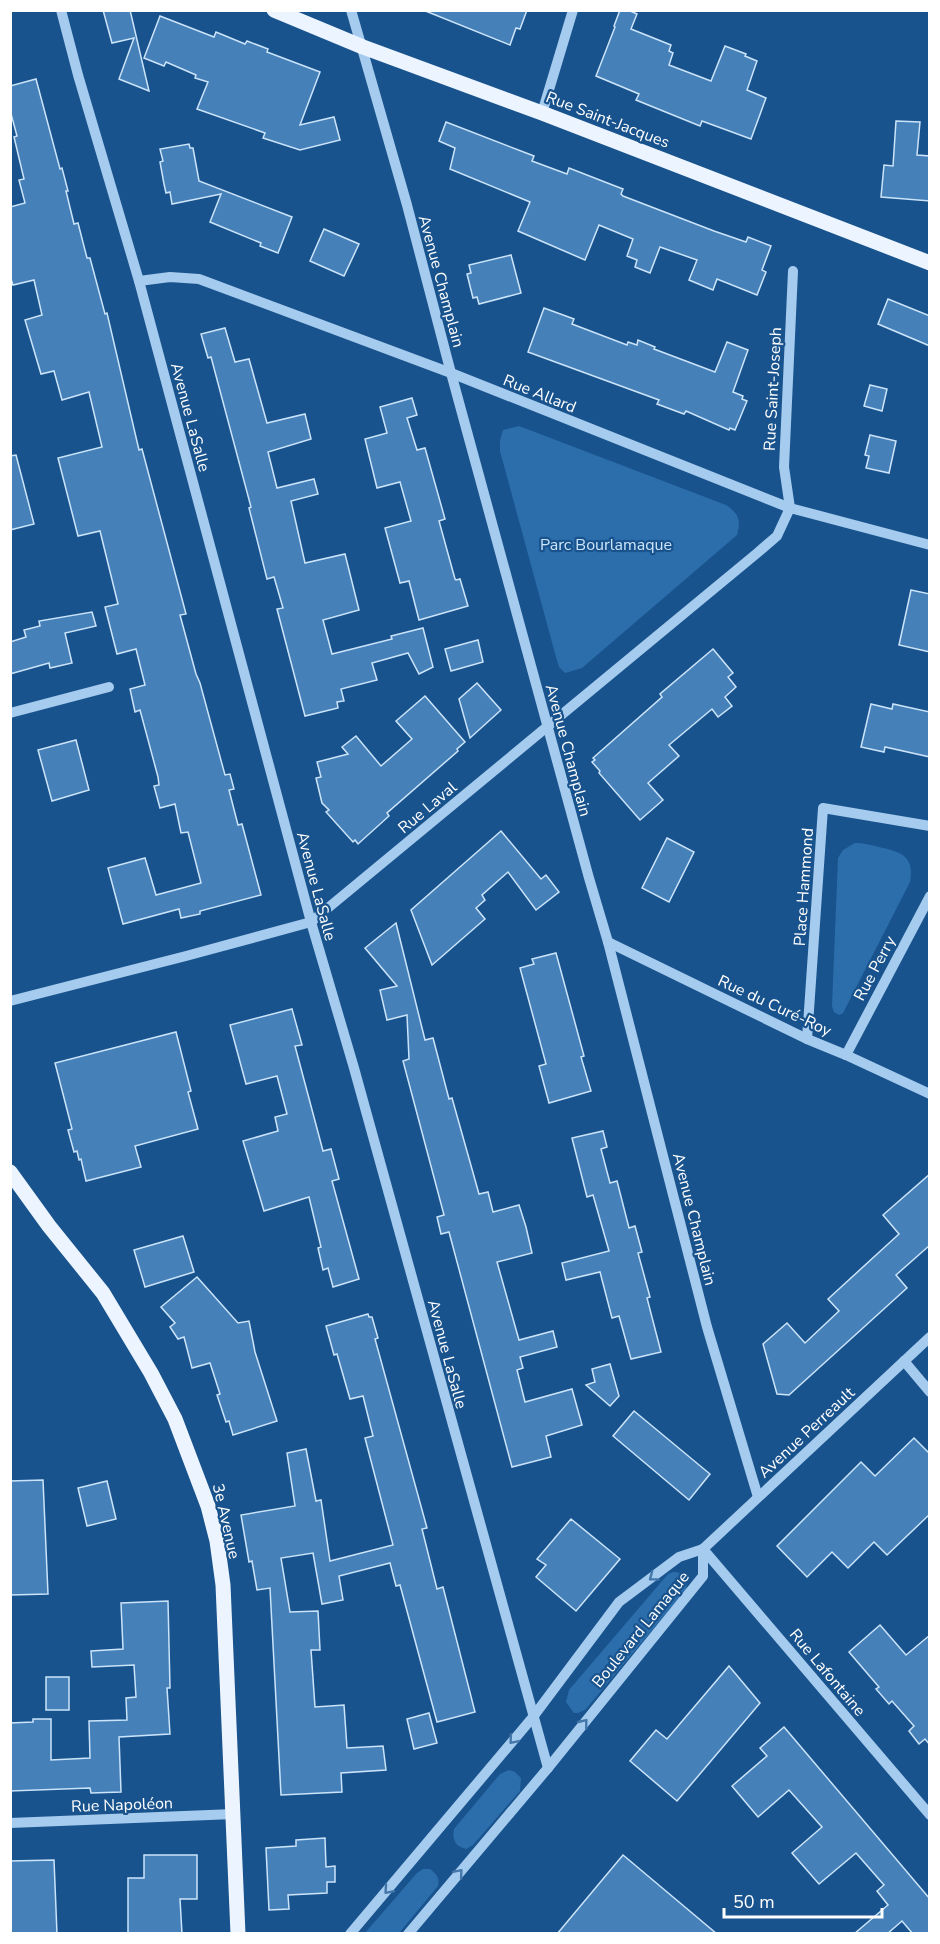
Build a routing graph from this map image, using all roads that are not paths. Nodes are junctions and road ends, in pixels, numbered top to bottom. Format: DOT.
graph roads {
  1 [pos="61,10"];
  2 [pos="274,10"];
  3 [pos="351,10"];
  4 [pos="573,10"];
  5 [pos="363,47"];
  6 [pos="542,113"];
  7 [pos="930,262"];
  8 [pos="793,271"];
  9 [pos="139,281"];
  10 [pos="451,373"];
  11 [pos="790,508"];
  12 [pos="930,545"];
  13 [pos="109,687"];
  14 [pos="10,713"];
  15 [pos="548,726"];
  16 [pos="930,826"];
  17 [pos="930,896"];
  18 [pos="311,922"];
  19 [pos="608,942"];
  20 [pos="10,1001"];
  21 [pos="807,1039"];
  22 [pos="846,1055"];
  23 [pos="930,1094"];
  24 [pos="10,1172"];
  25 [pos="930,1336"];
  26 [pos="904,1361"];
  27 [pos="930,1392"];
  28 [pos="759,1497"];
  29 [pos="703,1549"];
  30 [pos="533,1717"];
  31 [pos="548,1768"];
  32 [pos="234,1814"];
  33 [pos="930,1815"];
  34 [pos="10,1823"];
  35 [pos="238,1934"];
  36 [pos="350,1934"];
  37 [pos="408,1934"];
  1 -- 9 [label="street, Avenue LaSalle"];
  2 -- 5 [label="main road, Rue Saint-Jacques"];
  3 -- 5 [label="street, Avenue Champlain"];
  4 -- 6 [label="street"];
  5 -- 6 [label="main road, Rue Saint-Jacques"];
  5 -- 10 [label="street, Avenue Champlain"];
  6 -- 7 [label="main road, Rue Saint-Jacques"];
  8 -- 11 [label="street, Rue Saint-Joseph"];
  9 -- 10 [label="street, Rue Allard"];
  9 -- 18 [label="street, Avenue LaSalle"];
  10 -- 11 [label="street, Rue Allard"];
  10 -- 15 [label="street, Avenue Champlain"];
  11 -- 12 [label="street, Rue Allard"];
  11 -- 15 [label="street, Rue Laval"];
  13 -- 14 [label="street"];
  15 -- 18 [label="street, Rue Laval"];
  15 -- 19 [label="street, Avenue Champlain"];
  16 -- 21 [label="street, Place Hammond"];
  17 -- 22 [label="street, Rue Perry"];
  18 -- 20 [label="street, Rue Laval"];
  18 -- 30 [label="street, Avenue LaSalle"];
  19 -- 21 [label="street, Rue du Curé-Roy"];
  19 -- 28 [label="street, Avenue Champlain"];
  21 -- 22 [label="street, Rue du Curé-Roy"];
  22 -- 23 [label="street, Rue du Curé-Roy"];
  24 -- 32 [label="main road, 3e Avenue"];
  25 -- 26 [label="street, Avenue Perreault"];
  26 -- 27 [label="street"];
  26 -- 28 [label="street, Avenue Perreault"];
  28 -- 29 [label="street, Avenue Perreault"];
  29 -- 30 [label="street, Boulevard Lamaque, one-way"];
  31 -- 29 [label="street, Boulevard Lamaque, one-way"];
  29 -- 33 [label="street, Rue Lafontaine"];
  30 -- 31 [label="street, Avenue LaSalle"];
  30 -- 36 [label="street, Boulevard Lamaque, one-way"];
  37 -- 31 [label="street, Boulevard Lamaque, one-way"];
  32 -- 34 [label="street, Rue Napoléon"];
  32 -- 35 [label="main road, 3e Avenue"];
}
